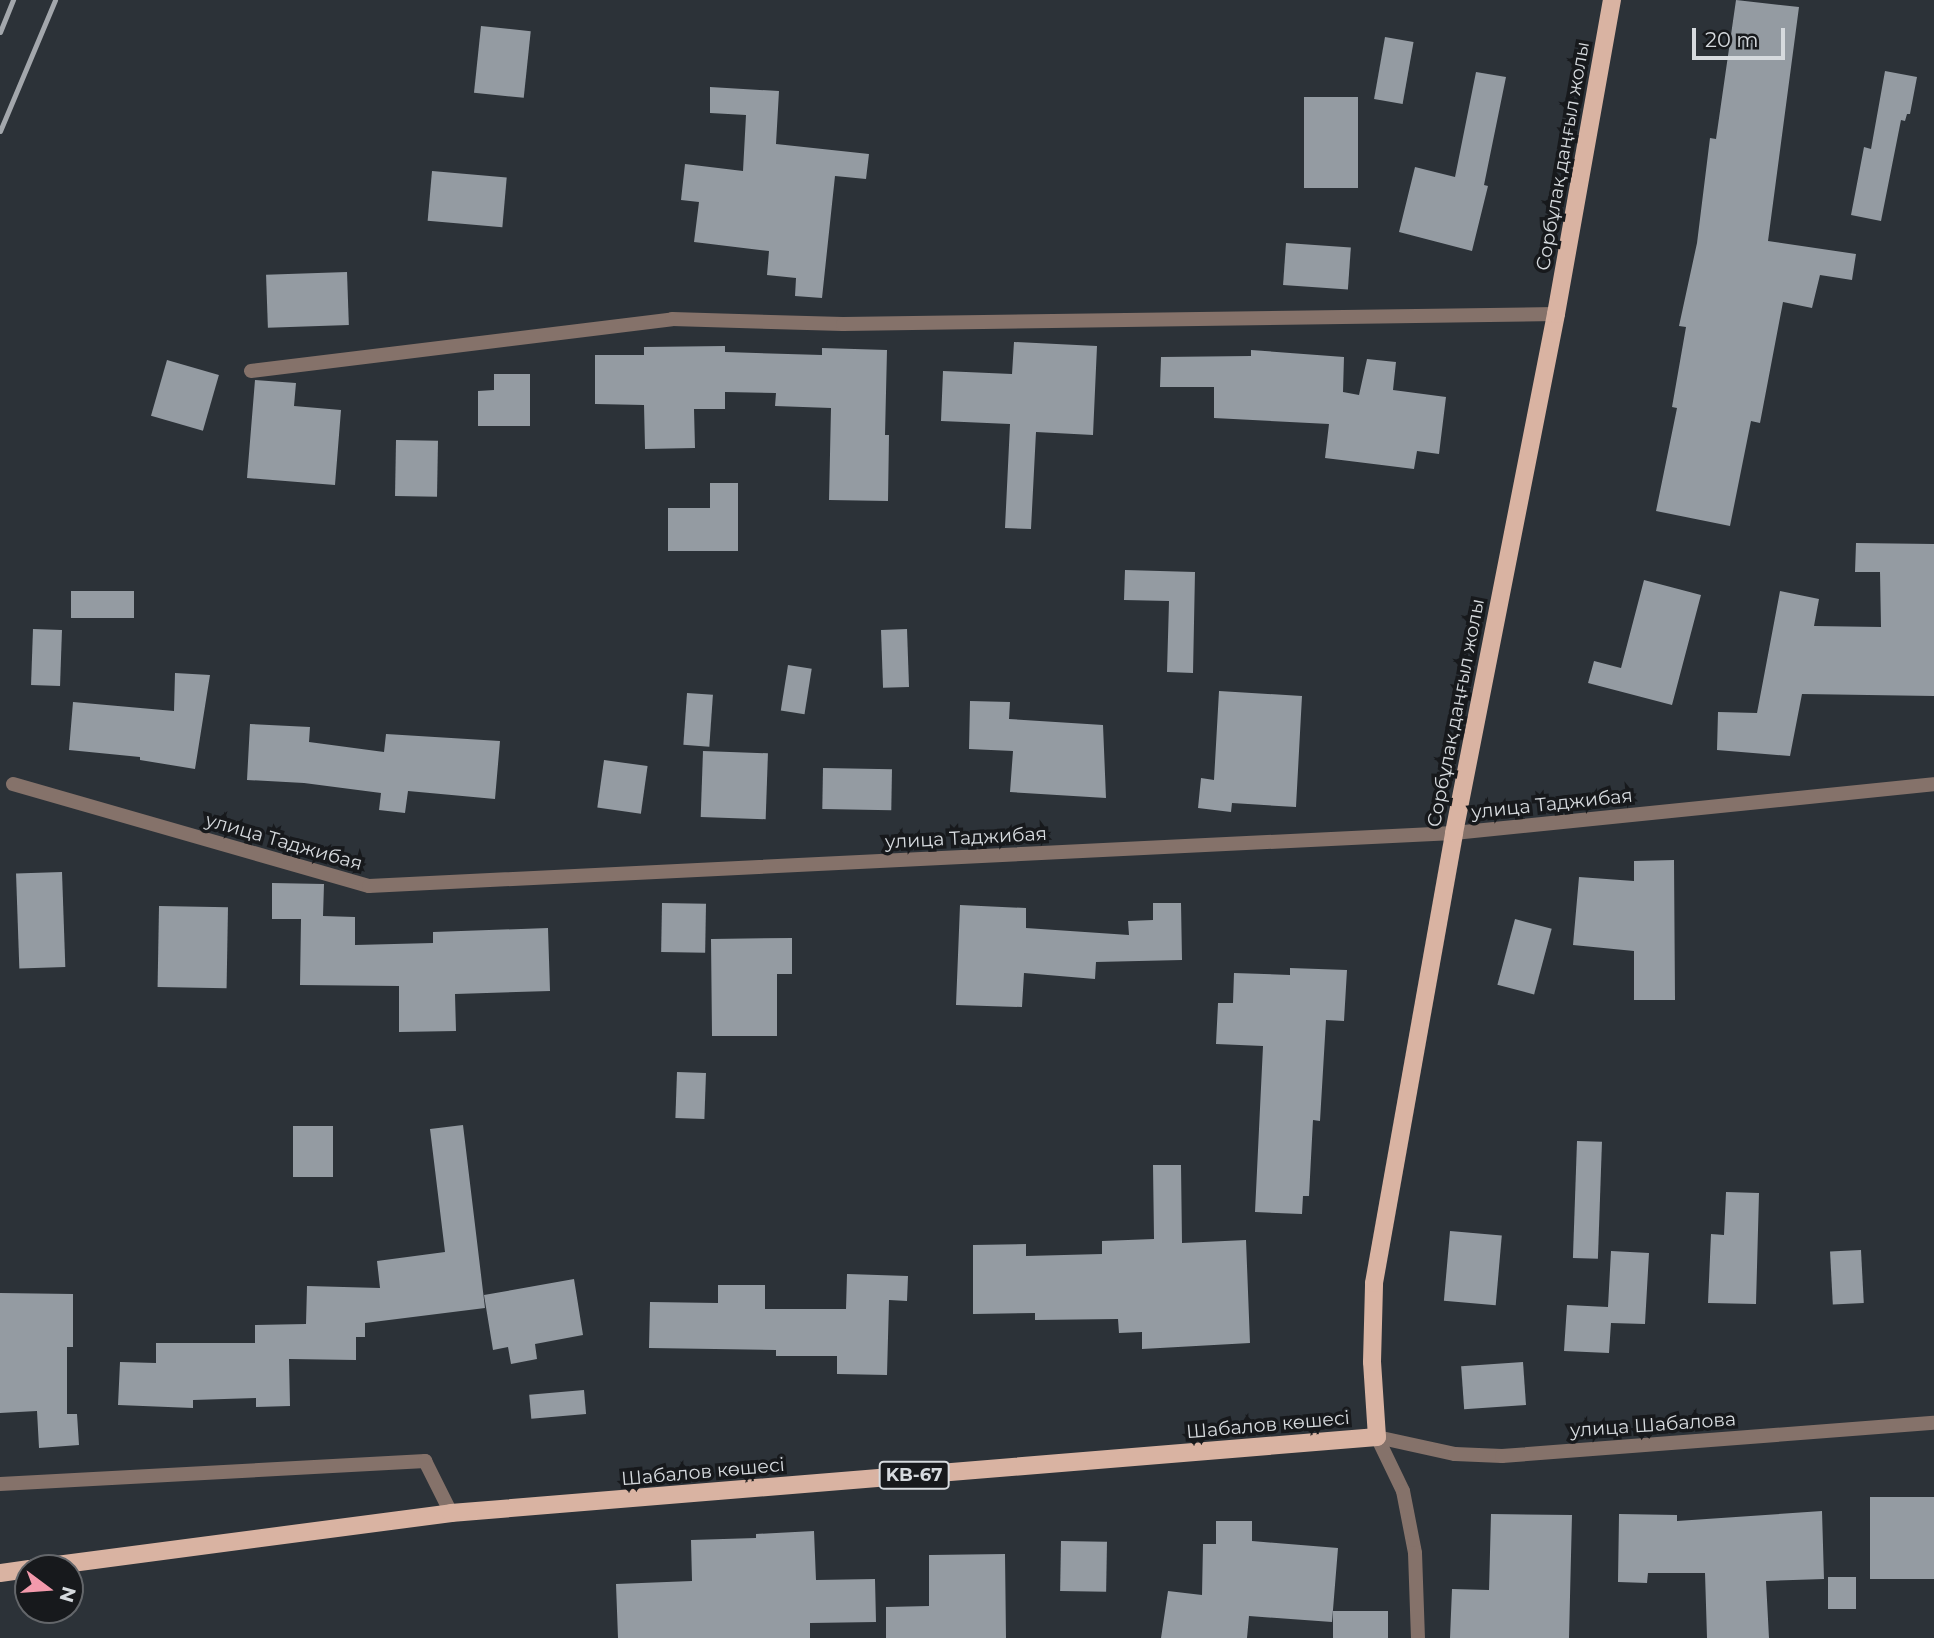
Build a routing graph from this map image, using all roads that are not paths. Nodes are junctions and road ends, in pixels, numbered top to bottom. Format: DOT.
graph roads {
  1 [pos="1612,0"];
  2 [pos="1556,314"];
  3 [pos="251,372"];
  4 [pos="13,784"];
  5 [pos="1934,785"];
  6 [pos="1454,833"];
  7 [pos="1934,1423"];
  8 [pos="1377,1437"];
  9 [pos="0,1484"];
  10 [pos="451,1513"];
  11 [pos="84,1561"];
  12 [pos="1418,1638"];
  1 -- 2 [label="main road, Сорбұлақ даңғыл жолы"];
  2 -- 3 [label="street"];
  2 -- 6 [label="main road, Сорбұлақ даңғыл жолы"];
  4 -- 6 [label="street, улица Таджибая"];
  5 -- 6 [label="street, улица Таджибая"];
  6 -- 8 [label="main road, Сорбұлақ даңғыл жолы"];
  7 -- 8 [label="street, улица Шабалова"];
  8 -- 10 [label="main road, Шабалов көшесі / KB-67"];
  8 -- 12 [label="street"];
  9 -- 10 [label="street"];
  10 -- 11 [label="main road, Шабалов көшесі"];
}
